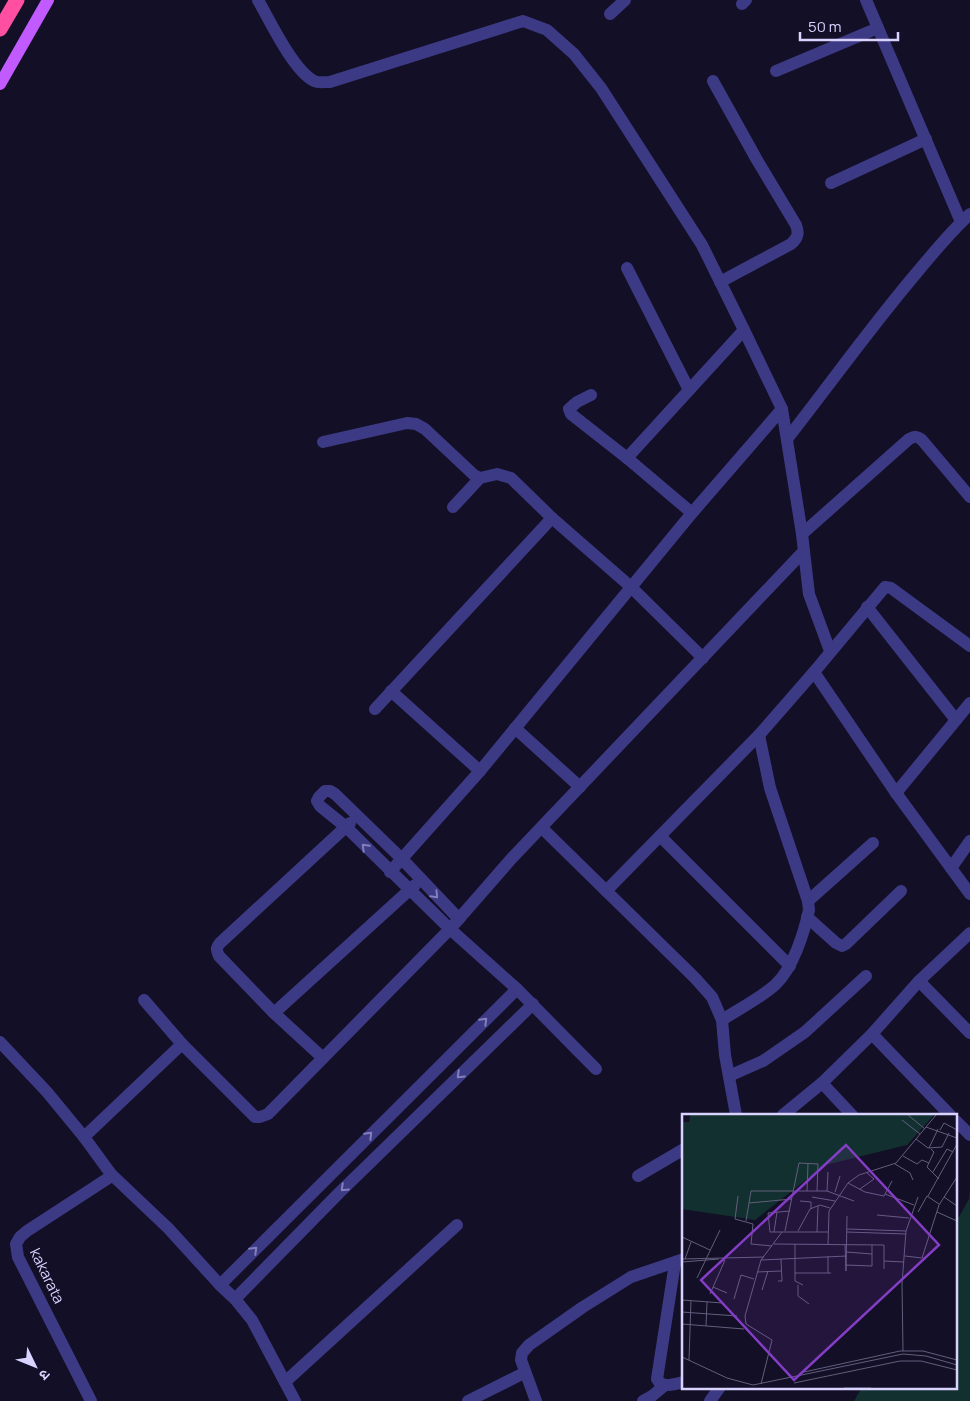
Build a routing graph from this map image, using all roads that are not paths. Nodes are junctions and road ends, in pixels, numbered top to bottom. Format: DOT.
graph roads {
  1 [pos="17,0"];
  2 [pos="48,0"];
  3 [pos="258,0"];
  4 [pos="625,0"];
  5 [pos="866,0"];
  6 [pos="610,14"];
  7 [pos="878,28"];
  8 [pos="0,29"];
  9 [pos="776,71"];
  10 [pos="713,81"];
  11 [pos="0,84"];
  12 [pos="926,139"];
  13 [pos="831,183"];
  14 [pos="966,218"];
  15 [pos="627,268"];
  16 [pos="720,282"];
  17 [pos="744,330"];
  18 [pos="689,390"];
  19 [pos="592,395"];
  20 [pos="782,409"];
  21 [pos="787,439"];
  22 [pos="323,442"];
  23 [pos="627,458"];
  24 [pos="480,478"];
  25 [pos="970,497"];
  26 [pos="453,507"];
  27 [pos="692,514"];
  28 [pos="552,518"];
  29 [pos="802,534"];
  30 [pos="804,551"];
  31 [pos="631,587"];
  32 [pos="867,607"];
  33 [pos="970,646"];
  34 [pos="830,651"];
  35 [pos="702,658"];
  36 [pos="814,672"];
  37 [pos="391,691"];
  38 [pos="970,703"];
  39 [pos="376,709"];
  40 [pos="956,720"];
  41 [pos="516,728"];
  42 [pos="759,736"];
  43 [pos="480,771"];
  44 [pos="580,787"];
  45 [pos="896,793"];
  46 [pos="357,816"];
  47 [pos="346,827"];
  48 [pos="542,828"];
  49 [pos="660,836"];
  50 [pos="970,841"];
  51 [pos="873,843"];
  52 [pos="402,859"];
  53 [pos="951,868"];
  54 [pos="390,872"];
  55 [pos="420,879"];
  56 [pos="410,890"];
  57 [pos="606,891"];
  58 [pos="901,891"];
  59 [pos="970,894"];
  60 [pos="808,901"];
  61 [pos="807,917"];
  62 [pos="459,919"];
  63 [pos="450,930"];
  64 [pos="970,933"];
  65 [pos="790,966"];
  66 [pos="866,976"];
  67 [pos="919,981"];
  68 [pos="517,988"];
  69 [pos="144,1000"];
  70 [pos="533,1004"];
  71 [pos="274,1013"];
  72 [pos="722,1020"];
  73 [pos="970,1033"];
  74 [pos="872,1034"];
  75 [pos="0,1042"];
  76 [pos="182,1044"];
  77 [pos="323,1058"];
  78 [pos="596,1069"];
  79 [pos="729,1076"];
  80 [pos="822,1083"];
  81 [pos="736,1114"];
  82 [pos="784,1114"];
  83 [pos="851,1114"];
  84 [pos="949,1114"];
  85 [pos="958,1123"];
  86 [pos="970,1135"];
  87 [pos="84,1137"];
  88 [pos="682,1150"];
  89 [pos="111,1174"];
  90 [pos="638,1176"];
  91 [pos="457,1225"];
  92 [pos="679,1261"];
  93 [pos="220,1285"];
  94 [pos="235,1299"];
  95 [pos="524,1373"];
  96 [pos="285,1382"];
  97 [pos="682,1382"];
  98 [pos="664,1386"];
  99 [pos="719,1388"];
  100 [pos="91,1401"];
  101 [pos="295,1401"];
  102 [pos="468,1401"];
  103 [pos="536,1401"];
  104 [pos="643,1401"];
  105 [pos="710,1401"];
  1 -- 8 [label="highway"];
  2 -- 11 [label="main road"];
  3 -- 16 [label="street"];
  4 -- 6 [label="street"];
  5 -- 7 [label="street"];
  7 -- 9 [label="street"];
  7 -- 12 [label="street"];
  10 -- 16 [label="street"];
  12 -- 13 [label="street"];
  12 -- 14 [label="street"];
  14 -- 21 [label="street"];
  15 -- 18 [label="street"];
  16 -- 17 [label="street"];
  17 -- 18 [label="street"];
  17 -- 20 [label="street"];
  18 -- 23 [label="street"];
  19 -- 23 [label="street"];
  20 -- 21 [label="street"];
  20 -- 27 [label="street"];
  21 -- 29 [label="street"];
  22 -- 24 [label="street"];
  23 -- 27 [label="street"];
  24 -- 26 [label="street"];
  24 -- 28 [label="street"];
  25 -- 29 [label="street"];
  27 -- 31 [label="street"];
  28 -- 31 [label="street"];
  28 -- 37 [label="street"];
  29 -- 30 [label="street"];
  30 -- 34 [label="street"];
  30 -- 35 [label="street"];
  31 -- 35 [label="street"];
  31 -- 41 [label="street"];
  32 -- 33 [label="street"];
  32 -- 34 [label="street"];
  32 -- 40 [label="street"];
  34 -- 36 [label="street"];
  35 -- 44 [label="street"];
  36 -- 42 [label="street"];
  36 -- 45 [label="street"];
  37 -- 39 [label="street"];
  37 -- 43 [label="street"];
  38 -- 40 [label="street"];
  40 -- 45 [label="street"];
  41 -- 43 [label="street"];
  41 -- 44 [label="street"];
  42 -- 49 [label="street"];
  42 -- 60 [label="street"];
  43 -- 52 [label="street"];
  44 -- 48 [label="street"];
  45 -- 53 [label="street"];
  46 -- 47 [label="street"];
  46 -- 47 [label="street"];
  46 -- 52 [label="street"];
  54 -- 47 [label="street, one-way"];
  47 -- 71 [label="street"];
  48 -- 57 [label="street"];
  48 -- 62 [label="street"];
  49 -- 57 [label="street"];
  49 -- 65 [label="street"];
  50 -- 53 [label="street"];
  51 -- 60 [label="street"];
  52 -- 54 [label="street"];
  52 -- 55 [label="street"];
  53 -- 59 [label="street"];
  54 -- 56 [label="street"];
  55 -- 56 [label="street"];
  55 -- 62 [label="street, one-way"];
  56 -- 63 [label="street"];
  56 -- 71 [label="street"];
  57 -- 72 [label="street"];
  58 -- 61 [label="street"];
  60 -- 61 [label="street"];
  61 -- 65 [label="street"];
  62 -- 63 [label="street"];
  63 -- 68 [label="street"];
  63 -- 77 [label="street"];
  64 -- 67 [label="street"];
  65 -- 72 [label="street"];
  66 -- 79 [label="street"];
  67 -- 73 [label="street"];
  67 -- 74 [label="street"];
  68 -- 70 [label="street"];
  93 -- 68 [label="street, one-way"];
  69 -- 76 [label="street"];
  70 -- 78 [label="street"];
  70 -- 94 [label="street, one-way"];
  71 -- 77 [label="street"];
  72 -- 79 [label="street"];
  74 -- 80 [label="street"];
  74 -- 84 [label="street"];
  75 -- 87 [label="street"];
  76 -- 77 [label="street"];
  76 -- 87 [label="street"];
  79 -- 81 [label="street"];
  80 -- 82 [label="street"];
  80 -- 83 [label="street"];
  85 -- 86 [label="street"];
  87 -- 89 [label="street"];
  88 -- 90 [label="street"];
  89 -- 93 [label="street"];
  89 -- 100 [label="street, kakarata"];
  91 -- 96 [label="street"];
  92 -- 95 [label="street"];
  92 -- 98 [label="street"];
  93 -- 94 [label="street"];
  94 -- 96 [label="street"];
  95 -- 102 [label="street"];
  95 -- 103 [label="street"];
  96 -- 101 [label="street"];
  97 -- 98 [label="street"];
  98 -- 104 [label="street"];
  99 -- 105 [label="street"];
}
